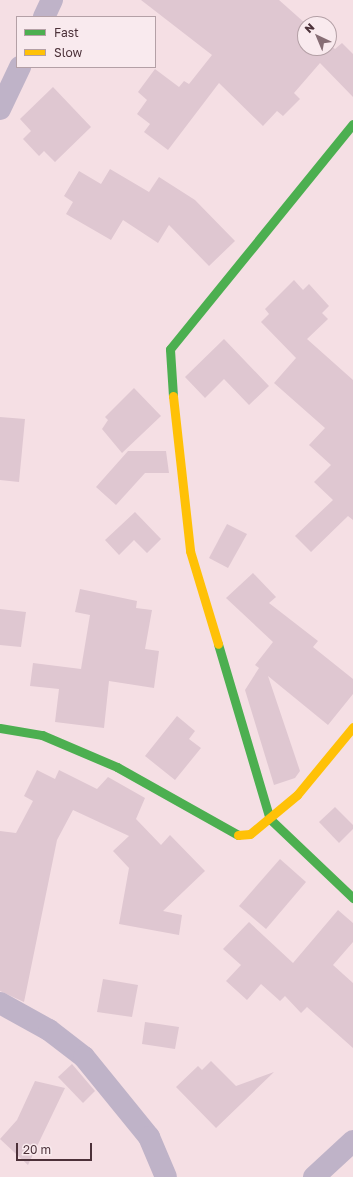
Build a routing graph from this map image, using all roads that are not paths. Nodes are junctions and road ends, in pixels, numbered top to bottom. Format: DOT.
graph roads {
  1 [pos="52,0"];
  2 [pos="44,16"];
  3 [pos="20,68"];
  4 [pos="0,110"];
  5 [pos="353,124"];
  6 [pos="353,727"];
  7 [pos="0,728"];
  8 [pos="270,819"];
  9 [pos="353,898"];
  10 [pos="0,1003"];
  11 [pos="353,1140"];
  12 [pos="166,1177"];
  13 [pos="314,1177"];
  1 -- 2 [label="street"];
  3 -- 4 [label="street"];
  5 -- 8 [label="street"];
  6 -- 8 [label="street"];
  7 -- 8 [label="street"];
  8 -- 9 [label="street"];
  10 -- 12 [label="street"];
  11 -- 13 [label="street"];
}
